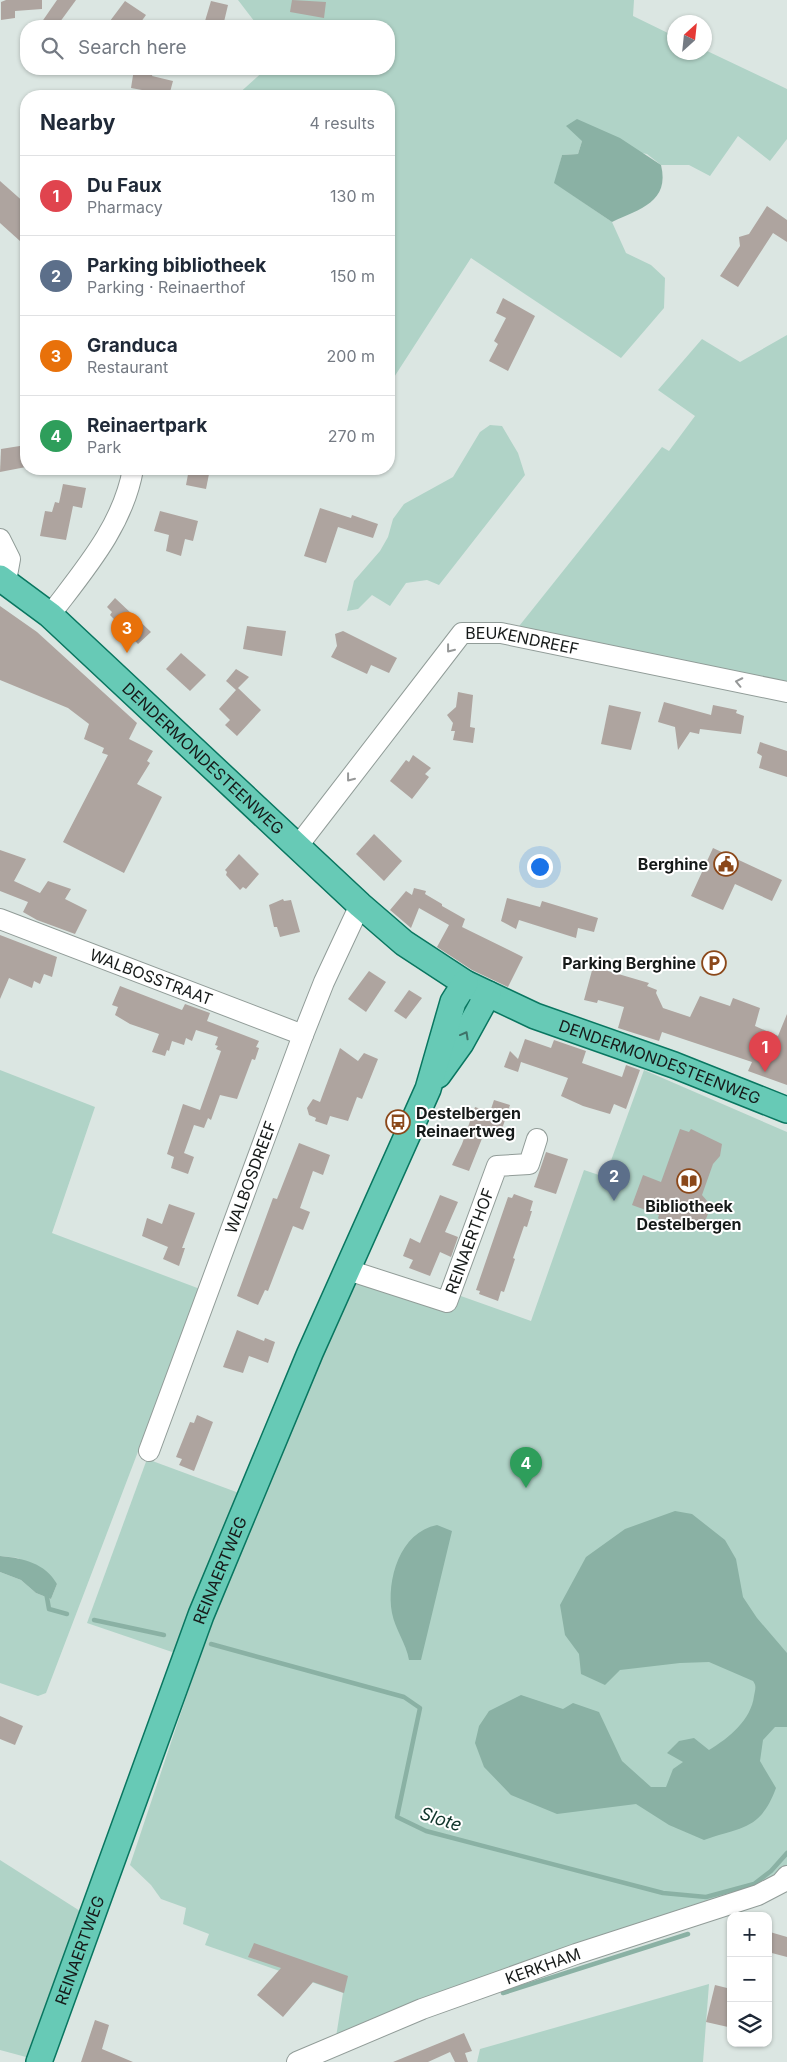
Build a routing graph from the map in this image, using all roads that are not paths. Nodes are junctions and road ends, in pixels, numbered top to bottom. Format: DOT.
graph roads {
  1 [pos="131,475"];
  2 [pos="0,539"];
  3 [pos="3,579"];
  4 [pos="50,615"];
  5 [pos="787,692"];
  6 [pos="297,847"];
  7 [pos="360,905"];
  8 [pos="0,919"];
  9 [pos="462,989"];
  10 [pos="484,999"];
  11 [pos="303,1035"];
  12 [pos="428,1089"];
  13 [pos="787,1110"];
  14 [pos="537,1139"];
  15 [pos="348,1270"];
  16 [pos="149,1451"];
  17 [pos="785,1883"];
  18 [pos="39,2062"];
  19 [pos="297,2062"];
  1 -- 4 [label="street"];
  2 -- 3 [label="street"];
  3 -- 4 [label="main road, DENDERMONDESTEENWEG"];
  4 -- 6 [label="main road, DENDERMONDESTEENWEG"];
  5 -- 6 [label="street, BEUKENDREEF, one-way"];
  6 -- 7 [label="main road, DENDERMONDESTEENWEG"];
  7 -- 9 [label="main road, DENDERMONDESTEENWEG"];
  7 -- 11 [label="street, WALBOSDREEF"];
  8 -- 11 [label="street, WALBOSSTRAAT"];
  9 -- 10 [label="main road, DENDERMONDESTEENWEG"];
  9 -- 12 [label="main road, REINAERTWEG"];
  12 -- 10 [label="main road, REINAERTWEG, one-way"];
  10 -- 13 [label="main road, DENDERMONDESTEENWEG"];
  11 -- 16 [label="street, WALBOSDREEF"];
  12 -- 15 [label="main road, REINAERTWEG"];
  14 -- 15 [label="street, REINAERTHOF"];
  15 -- 18 [label="main road, REINAERTWEG"];
  17 -- 19 [label="street, KERKHAM"];
}
